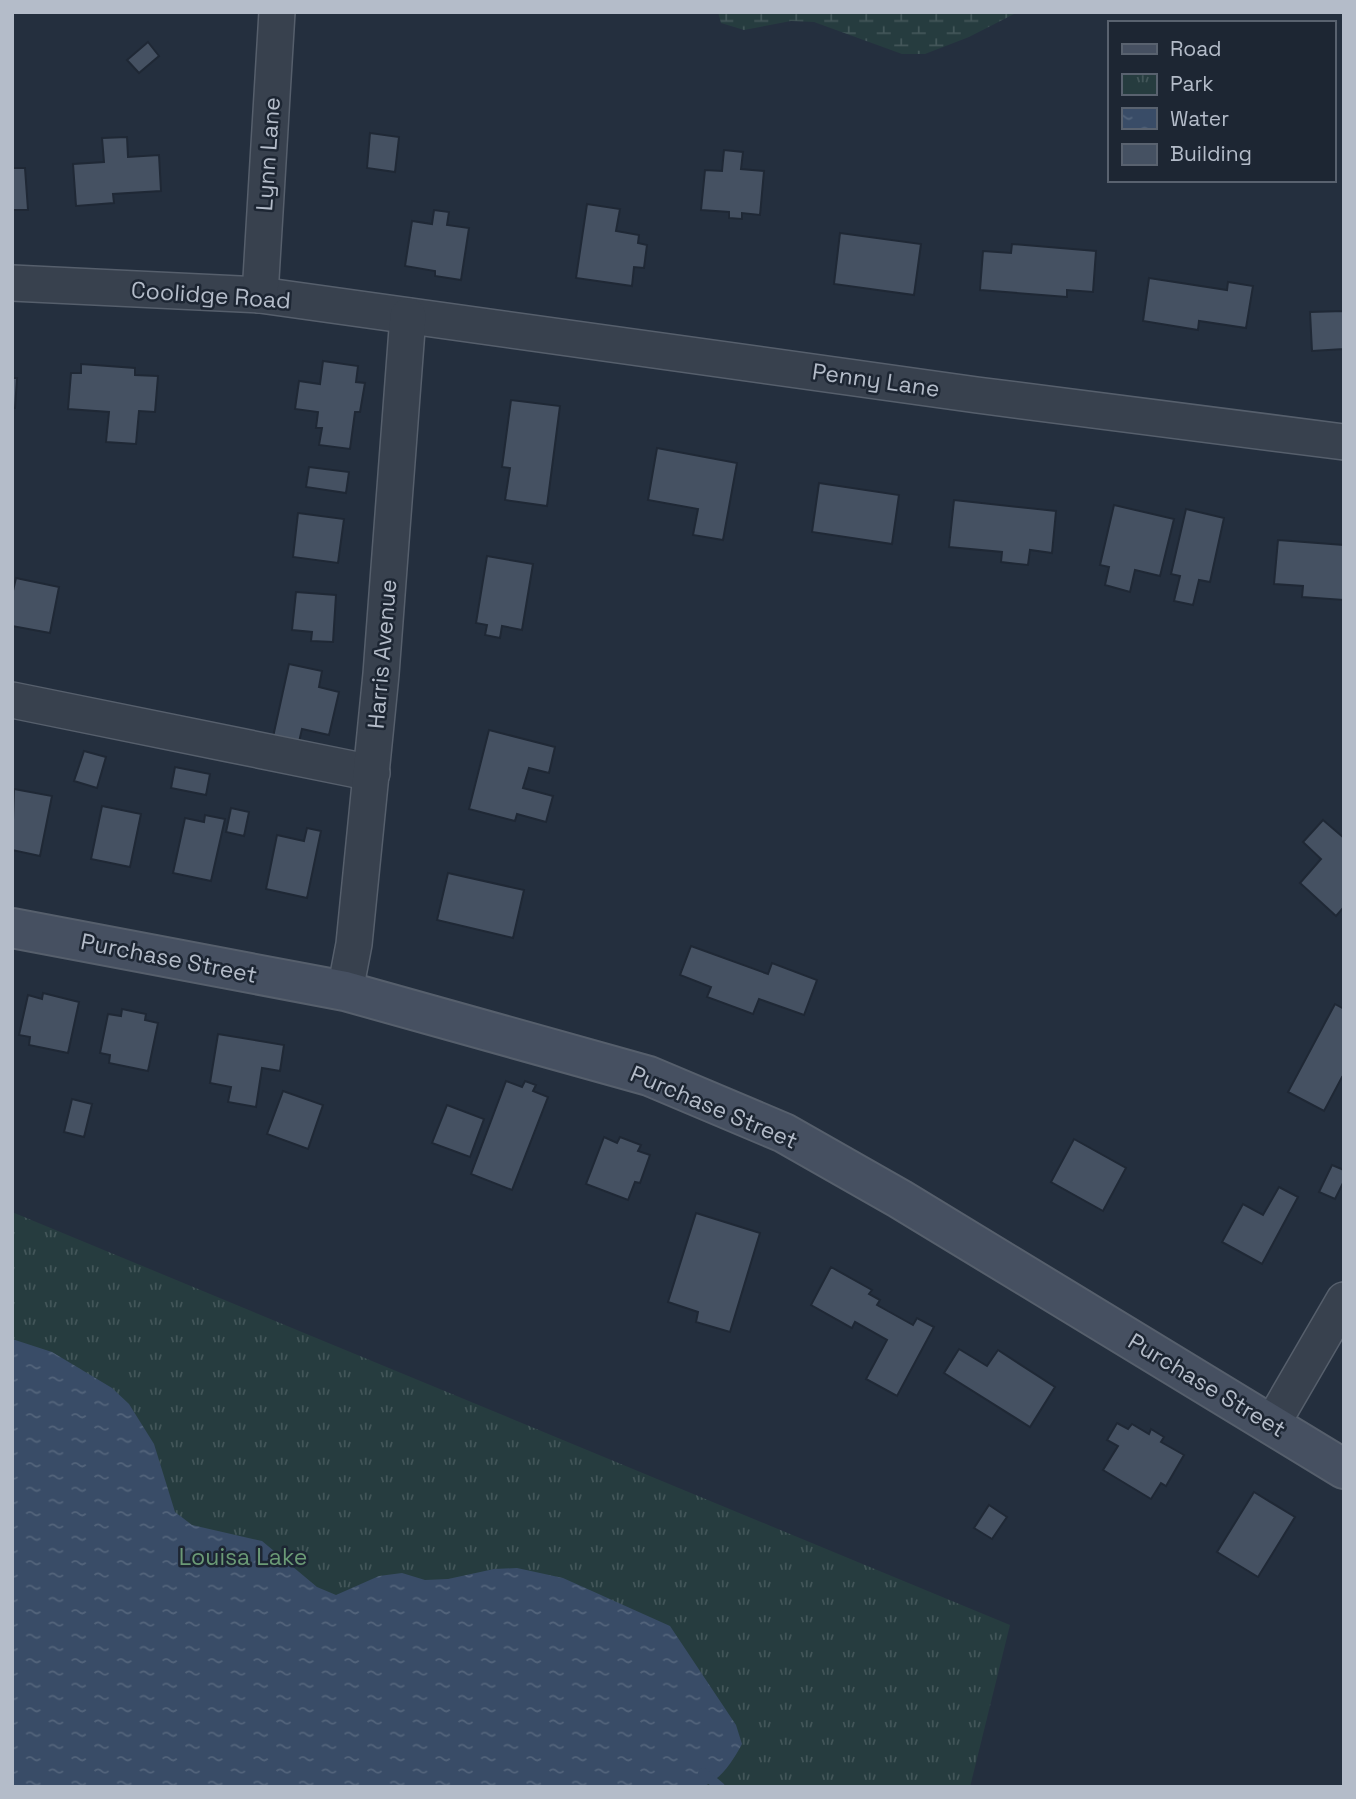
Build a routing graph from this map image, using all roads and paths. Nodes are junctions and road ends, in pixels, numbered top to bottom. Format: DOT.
graph roads {
  1 [pos="277,12"];
  2 [pos="12,283"];
  3 [pos="260,295"];
  4 [pos="408,316"];
  5 [pos="1344,442"];
  6 [pos="12,700"];
  7 [pos="372,773"];
  8 [pos="12,928"];
  9 [pos="345,991"];
  10 [pos="1344,1300"];
  11 [pos="1272,1424"];
  12 [pos="1344,1469"];
  1 -- 3 [label="street, Lynn Lane"];
  2 -- 3 [label="street, Coolidge Road"];
  3 -- 4 [label="street, Coolidge Road"];
  4 -- 5 [label="street, Penny Lane"];
  4 -- 7 [label="street, Harris Avenue"];
  6 -- 7 [label="street"];
  7 -- 9 [label="street, Harris Avenue"];
  8 -- 9 [label="main road, Purchase Street"];
  9 -- 11 [label="main road, Purchase Street"];
  10 -- 11 [label="street"];
  11 -- 12 [label="main road, Purchase Street"];
}
